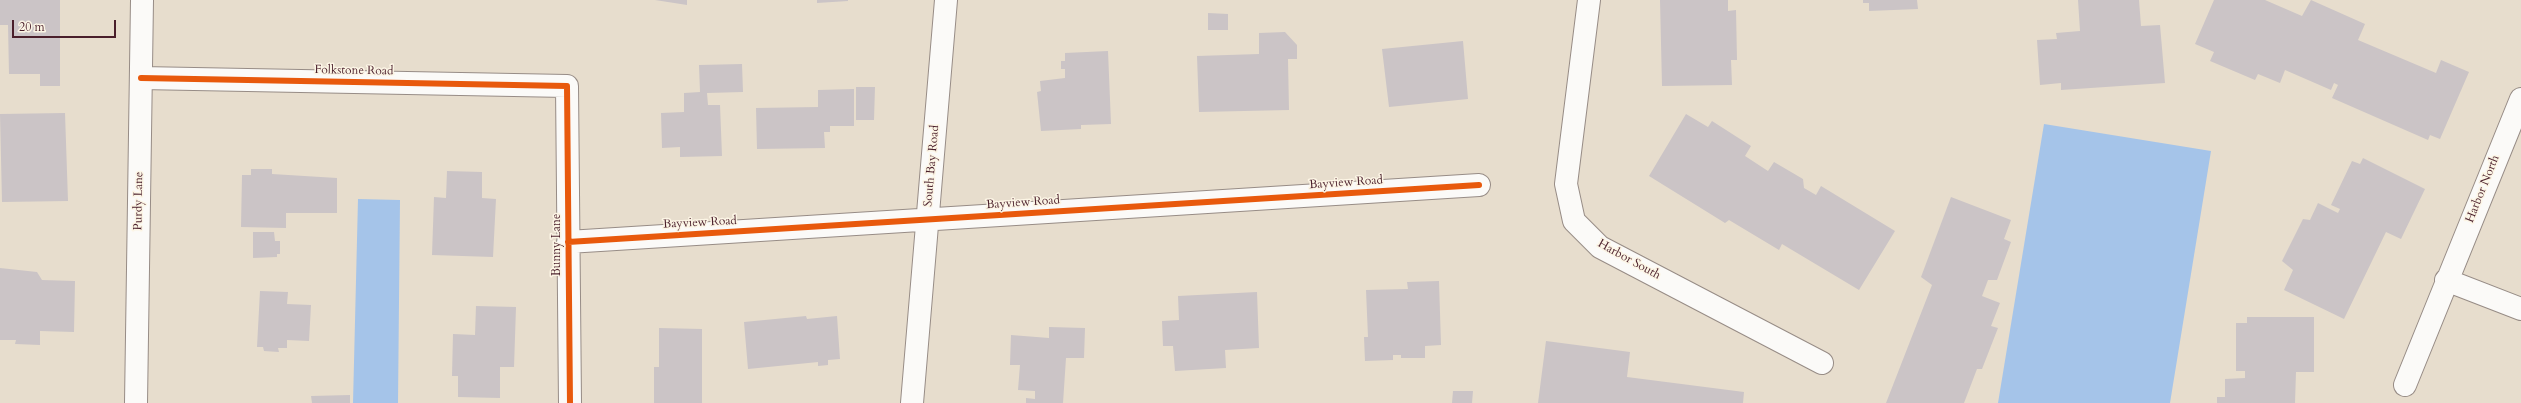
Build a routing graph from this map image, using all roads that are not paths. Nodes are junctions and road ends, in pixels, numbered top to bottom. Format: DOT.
graph roads {
  1 [pos="142,0"];
  2 [pos="946,0"];
  3 [pos="1589,0"];
  4 [pos="140,78"];
  5 [pos="568,86"];
  6 [pos="2521,99"];
  7 [pos="1479,186"];
  8 [pos="928,220"];
  9 [pos="568,242"];
  10 [pos="2446,280"];
  11 [pos="2521,309"];
  12 [pos="1822,363"];
  13 [pos="2405,385"];
  14 [pos="136,403"];
  15 [pos="570,403"];
  16 [pos="912,403"];
  1 -- 4 [label="street, Purdy Lane"];
  2 -- 8 [label="street, South Bay Road"];
  3 -- 12 [label="street, Harbor South"];
  4 -- 5 [label="street, Folkstone Road"];
  4 -- 14 [label="street, Purdy Lane"];
  5 -- 9 [label="street, Bunny Lane"];
  6 -- 10 [label="street, Harbor North"];
  7 -- 8 [label="street, Bayview Road"];
  8 -- 9 [label="street, Bayview Road"];
  8 -- 16 [label="street, South Bay Road"];
  9 -- 15 [label="street, Bunny Lane"];
  10 -- 11 [label="street"];
  10 -- 13 [label="street, Harbor North"];
}
